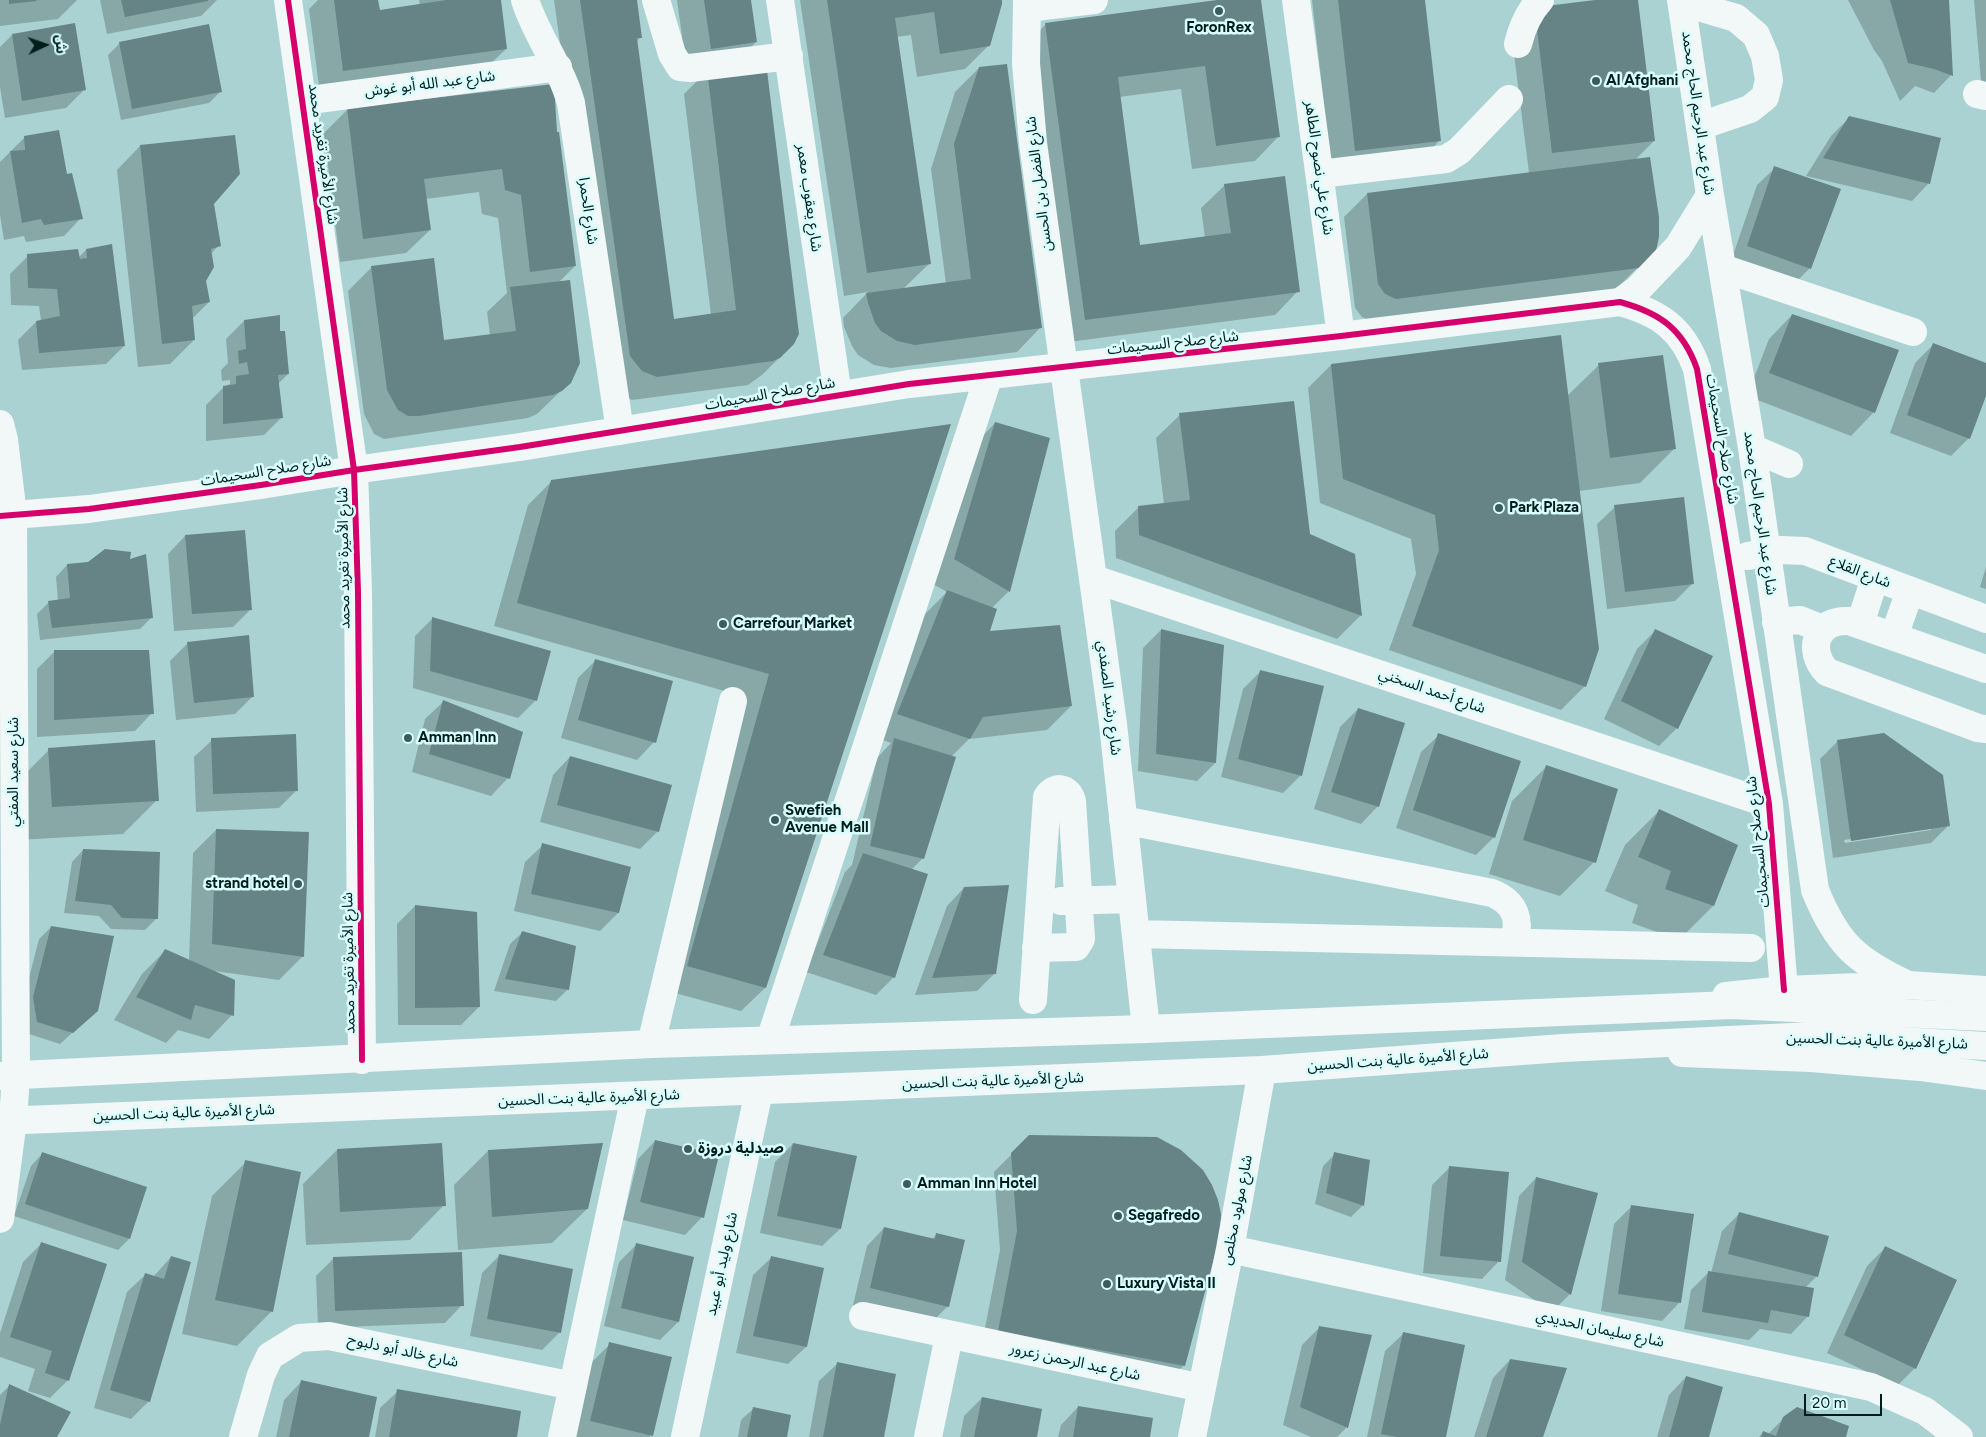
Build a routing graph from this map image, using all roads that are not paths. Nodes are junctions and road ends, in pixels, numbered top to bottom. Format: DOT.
graph roads {
  1 [pos="288,0"];
  2 [pos="525,0"];
  3 [pos="656,0"];
  4 [pos="780,0"];
  5 [pos="1094,0"];
  6 [pos="1296,0"];
  7 [pos="1540,0"];
  8 [pos="1681,1"];
  9 [pos="1027,4"];
  10 [pos="1518,44"];
  11 [pos="789,56"];
  12 [pos="558,67"];
  13 [pos="1509,98"];
  14 [pos="303,100"];
  15 [pos="1700,126"];
  16 [pos="1320,174"];
  17 [pos="1710,195"];
  18 [pos="1722,268"];
  19 [pos="1620,302"];
  20 [pos="1913,332"];
  21 [pos="1342,336"];
  22 [pos="1064,367"];
  23 [pos="989,375"];
  24 [pos="838,395"];
  25 [pos="0,424"];
  26 [pos="620,431"];
  27 [pos="1752,448"];
  28 [pos="1789,464"];
  29 [pos="354,470"];
  30 [pos="6,515"];
  31 [pos="1766,553"];
  32 [pos="1729,559"];
  33 [pos="1875,578"];
  34 [pos="1094,579"];
  35 [pos="1910,591"];
  36 [pos="1986,619"];
  37 [pos="1776,622"];
  38 [pos="1860,624"];
  39 [pos="1822,629"];
  40 [pos="1894,636"];
  41 [pos="1986,669"];
  42 [pos="733,701"];
  43 [pos="1986,729"];
  44 [pos="1769,804"];
  45 [pos="1123,820"];
  46 [pos="1132,899"];
  47 [pos="1078,901"];
  48 [pos="1040,902"];
  49 [pos="1136,934"];
  50 [pos="1512,942"];
  51 [pos="1036,948"];
  52 [pos="1751,948"];
  53 [pos="1908,986"];
  54 [pos="1784,990"];
  55 [pos="1986,990"];
  56 [pos="1033,1000"];
  57 [pos="1556,1013"];
  58 [pos="1986,1017"];
  59 [pos="1146,1029"];
  60 [pos="770,1040"];
  61 [pos="651,1044"];
  62 [pos="1986,1046"];
  63 [pos="1563,1048"];
  64 [pos="362,1060"];
  65 [pos="1262,1070"];
  66 [pos="8,1076"];
  67 [pos="1986,1076"];
  68 [pos="759,1091"];
  69 [pos="635,1096"];
  70 [pos="7,1121"];
  71 [pos="0,1219"];
  72 [pos="1230,1249"];
  73 [pos="863,1316"];
  74 [pos="949,1336"];
  75 [pos="573,1386"];
  76 [pos="1202,1388"];
  77 [pos="244,1437"];
  78 [pos="562,1437"];
  79 [pos="685,1437"];
  80 [pos="928,1437"];
  81 [pos="1192,1437"];
  82 [pos="1959,1437"];
  1 -- 14 [label="street, شارع الأميرة تغريد محمد"];
  2 -- 12 [label="street, شارع الحمرا"];
  3 -- 11 [label="street"];
  4 -- 11 [label="street, شارع يعقوب معمر"];
  5 -- 9 [label="street"];
  6 -- 16 [label="street, شارع علي نصوح الطاهر"];
  7 -- 10 [label="street"];
  8 -- 15 [label="street, شارع عبد الرحيم الحاج محمد"];
  8 -- 15 [label="street"];
  9 -- 22 [label="street, شارع الفضل بن الحسن"];
  11 -- 24 [label="street, شارع يعقوب معمر"];
  12 -- 14 [label="street, شارع عبد الله أبو غوش"];
  12 -- 26 [label="street, شارع الحمرا"];
  13 -- 16 [label="street"];
  14 -- 29 [label="street, شارع الأميرة تغريد محمد"];
  15 -- 17 [label="street, شارع عبد الرحيم الحاج محمد"];
  16 -- 21 [label="street, شارع علي نصوح الطاهر"];
  17 -- 18 [label="street, شارع عبد الرحيم الحاج محمد"];
  17 -- 19 [label="street"];
  18 -- 20 [label="street"];
  18 -- 27 [label="street, شارع عبد الرحيم الحاج محمد"];
  19 -- 21 [label="street, شارع صلاح السحيمات"];
  19 -- 32 [label="street, شارع صلاح السحيمات"];
  21 -- 22 [label="street, شارع صلاح السحيمات"];
  22 -- 23 [label="street, شارع صلاح السحيمات"];
  22 -- 34 [label="street, شارع رشيد الصفدي"];
  23 -- 24 [label="street, شارع صلاح السحيمات"];
  23 -- 60 [label="street"];
  24 -- 26 [label="street, شارع صلاح السحيمات"];
  25 -- 30 [label="street, شارع سعيد المفتي"];
  26 -- 29 [label="street, شارع صلاح السحيمات"];
  27 -- 28 [label="street"];
  27 -- 31 [label="street, شارع عبد الرحيم الحاج محمد"];
  29 -- 30 [label="street, شارع صلاح السحيمات"];
  29 -- 64 [label="street, شارع الأميرة تغريد محمد"];
  30 -- 66 [label="street, شارع سعيد المفتي"];
  31 -- 32 [label="street, شارع القلاع"];
  31 -- 33 [label="street, شارع القلاع"];
  31 -- 37 [label="street, شارع عبد الرحيم الحاج محمد"];
  32 -- 44 [label="street, شارع صلاح السحيمات"];
  33 -- 35 [label="street, شارع القلاع"];
  33 -- 38 [label="street"];
  34 -- 44 [label="street, شارع أحمد السخني"];
  34 -- 45 [label="street, شارع رشيد الصفدي"];
  35 -- 36 [label="street, شارع القلاع"];
  35 -- 40 [label="street"];
  37 -- 39 [label="street"];
  37 -- 53 [label="street, شارع عبد الرحيم الحاج محمد"];
  38 -- 39 [label="street"];
  38 -- 40 [label="street"];
  39 -- 43 [label="street"];
  40 -- 41 [label="street"];
  42 -- 61 [label="street"];
  44 -- 54 [label="street, شارع صلاح السحيمات"];
  45 -- 46 [label="street, شارع رشيد الصفدي"];
  45 -- 50 [label="street"];
  46 -- 47 [label="street"];
  46 -- 49 [label="street, شارع رشيد الصفدي"];
  47 -- 48 [label="street"];
  47 -- 48 [label="street"];
  47 -- 51 [label="street"];
  48 -- 51 [label="street"];
  49 -- 50 [label="street"];
  49 -- 59 [label="street, شارع رشيد الصفدي"];
  50 -- 52 [label="street"];
  51 -- 56 [label="street"];
  53 -- 54 [label="street"];
  53 -- 55 [label="street"];
  54 -- 57 [label="street"];
  57 -- 58 [label="street, شارع الأميرة عالية بنت الحسين"];
  57 -- 59 [label="street, شارع الأميرة عالية بنت الحسين"];
  59 -- 60 [label="street, شارع الأميرة عالية بنت الحسين"];
  60 -- 61 [label="street, شارع الأميرة عالية بنت الحسين"];
  61 -- 64 [label="street, شارع الأميرة عالية بنت الحسين"];
  62 -- 63 [label="street, شارع الأميرة عالية بنت الحسين"];
  63 -- 65 [label="street, شارع الأميرة عالية بنت الحسين"];
  63 -- 67 [label="street"];
  64 -- 66 [label="street, شارع الأميرة عالية بنت الحسين"];
  65 -- 68 [label="street, شارع الأميرة عالية بنت الحسين"];
  65 -- 72 [label="street, شارع مولود مخلص"];
  66 -- 70 [label="street, شارع سعيد المفتي"];
  68 -- 69 [label="street, شارع الأميرة عالية بنت الحسين"];
  68 -- 79 [label="street, شارع وليد أبو عبيد"];
  69 -- 70 [label="street, شارع الأميرة عالية بنت الحسين"];
  69 -- 75 [label="street"];
  70 -- 71 [label="street, شارع سعيد المفتي"];
  72 -- 76 [label="street, شارع مولود مخلص"];
  72 -- 82 [label="street, شارع سليمان الحديدي"];
  73 -- 74 [label="street, شارع عبد الرحمن زعرور"];
  74 -- 76 [label="street, شارع عبد الرحمن زعرور"];
  74 -- 80 [label="street"];
  75 -- 77 [label="street, شارع خالد أبو دلبوح"];
  75 -- 78 [label="street"];
  76 -- 81 [label="street, شارع مولود مخلص"];
}
